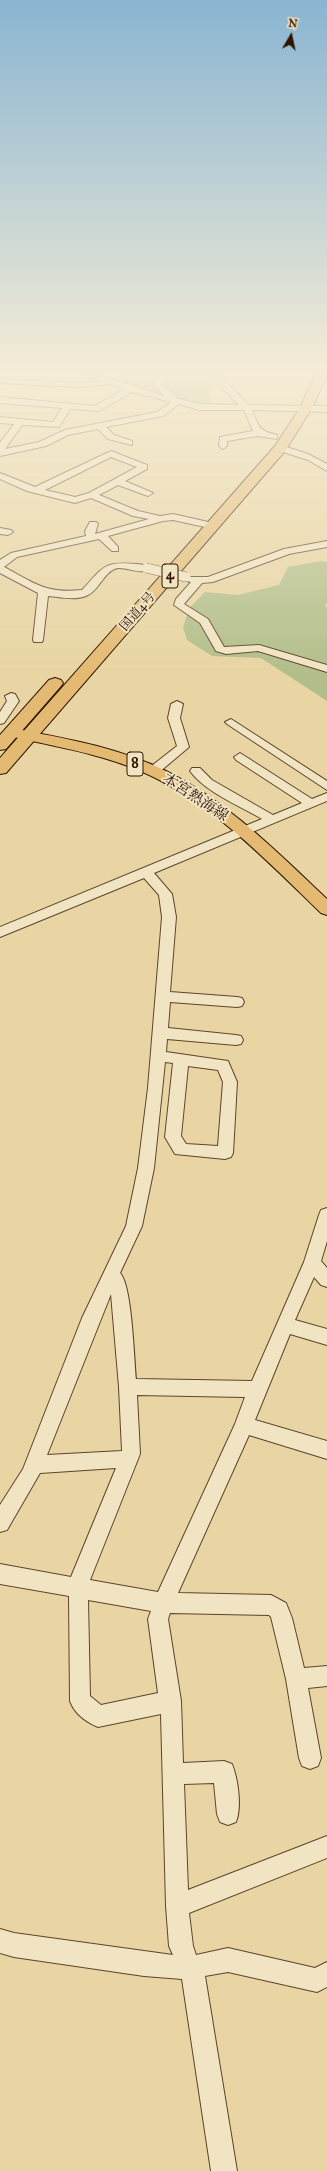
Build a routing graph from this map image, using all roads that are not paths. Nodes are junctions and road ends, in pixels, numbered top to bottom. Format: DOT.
graph roads {
  1 [pos="73,472"];
  2 [pos="134,472"];
  3 [pos="252,472"];
  4 [pos="0,476"];
  5 [pos="117,482"];
  6 [pos="37,490"];
  7 [pos="148,493"];
  8 [pos="92,495"];
  9 [pos="162,518"];
  10 [pos="93,524"];
  11 [pos="207,525"];
  12 [pos="101,535"];
  13 [pos="91,538"];
  14 [pos="327,544"];
  15 [pos="115,549"];
  16 [pos="1,569"];
  17 [pos="198,580"];
  18 [pos="44,592"];
  19 [pos="38,640"];
  20 [pos="75,662"];
  21 [pos="327,669"];
  22 [pos="64,674"];
  23 [pos="12,696"];
  24 [pos="177,704"];
  25 [pos="0,721"];
  26 [pos="231,722"];
  27 [pos="6,732"];
  28 [pos="29,736"];
  29 [pos="0,745"];
  30 [pos="240,757"];
  31 [pos="0,769"];
  32 [pos="153,771"];
  33 [pos="196,771"];
  34 [pos="327,786"];
  35 [pos="327,797"];
  36 [pos="310,803"];
  37 [pos="271,819"];
  38 [pos="244,830"];
  39 [pos="146,872"];
  40 [pos="327,909"];
  41 [pos="2,928"];
  42 [pos="163,996"];
  43 [pos="237,1002"];
  44 [pos="161,1033"];
  45 [pos="236,1040"];
  46 [pos="159,1056"];
  47 [pos="181,1059"];
  48 [pos="327,1215"];
  49 [pos="312,1262"];
  50 [pos="112,1276"];
  51 [pos="327,1280"];
  52 [pos="284,1325"];
  53 [pos="327,1337"];
  54 [pos="128,1387"];
  55 [pos="257,1389"];
  56 [pos="244,1425"];
  57 [pos="327,1450"];
  58 [pos="129,1461"];
  59 [pos="33,1465"];
  60 [pos="0,1523"];
  61 [pos="0,1574"];
  62 [pos="78,1587"];
  63 [pos="163,1603"];
  64 [pos="327,1676"];
  65 [pos="296,1679"];
  66 [pos="171,1701"];
  67 [pos="310,1758"];
  68 [pos="173,1774"];
  69 [pos="228,1814"];
  70 [pos="327,1847"];
  71 [pos="177,1906"];
  72 [pos="0,1941"];
  73 [pos="188,1968"];
  74 [pos="327,1974"];
  75 [pos="224,2171"];
  1 -- 6 [label="street"];
  2 -- 5 [label="street"];
  3 -- 11 [label="highway, 国道4号 / 4"];
  4 -- 6 [label="street"];
  5 -- 7 [label="street"];
  5 -- 8 [label="street"];
  6 -- 8 [label="street"];
  8 -- 9 [label="street"];
  9 -- 11 [label="street"];
  9 -- 12 [label="street"];
  10 -- 13 [label="street"];
  11 -- 20 [label="highway, 国道4号 / 4"];
  11 -- 28 [label="highway, 国道4号 / 4"];
  12 -- 13 [label="street"];
  12 -- 15 [label="street"];
  13 -- 16 [label="street"];
  14 -- 17 [label="street"];
  16 -- 18 [label="street"];
  17 -- 18 [label="street, bridge"];
  17 -- 21 [label="street"];
  18 -- 19 [label="street"];
  22 -- 27 [label="highway"];
  23 -- 25 [label="street"];
  24 -- 32 [label="street"];
  26 -- 34 [label="street"];
  27 -- 28 [label="main road, 本宮熱海線 / 8"];
  27 -- 29 [label="highway"];
  28 -- 31 [label="highway, 国道4号 / 4"];
  28 -- 32 [label="main road, 本宮熱海線 / 8"];
  30 -- 36 [label="street"];
  32 -- 38 [label="main road, 本宮熱海線 / 8"];
  33 -- 37 [label="street"];
  35 -- 36 [label="street"];
  36 -- 37 [label="street"];
  37 -- 38 [label="street"];
  38 -- 39 [label="street"];
  38 -- 40 [label="main road, 本宮熱海線 / 8"];
  39 -- 41 [label="street"];
  39 -- 42 [label="street"];
  42 -- 43 [label="street"];
  42 -- 44 [label="street"];
  44 -- 45 [label="street"];
  44 -- 46 [label="street"];
  46 -- 47 [label="street"];
  46 -- 50 [label="street"];
  47 -- 47 [label="street"];
  48 -- 49 [label="street"];
  49 -- 51 [label="street"];
  49 -- 52 [label="street"];
  50 -- 54 [label="street"];
  50 -- 59 [label="street"];
  52 -- 53 [label="street"];
  52 -- 55 [label="street"];
  54 -- 55 [label="street"];
  54 -- 58 [label="street"];
  55 -- 56 [label="street"];
  56 -- 57 [label="street"];
  56 -- 63 [label="street"];
  58 -- 59 [label="street"];
  58 -- 62 [label="street"];
  59 -- 60 [label="street"];
  61 -- 62 [label="street"];
  62 -- 63 [label="street"];
  62 -- 66 [label="street"];
  63 -- 65 [label="street"];
  63 -- 66 [label="street"];
  64 -- 65 [label="street"];
  65 -- 67 [label="street"];
  66 -- 68 [label="street"];
  68 -- 69 [label="street"];
  68 -- 71 [label="street"];
  70 -- 71 [label="street"];
  71 -- 73 [label="street"];
  72 -- 73 [label="street"];
  73 -- 74 [label="street"];
  73 -- 75 [label="street"];
}
